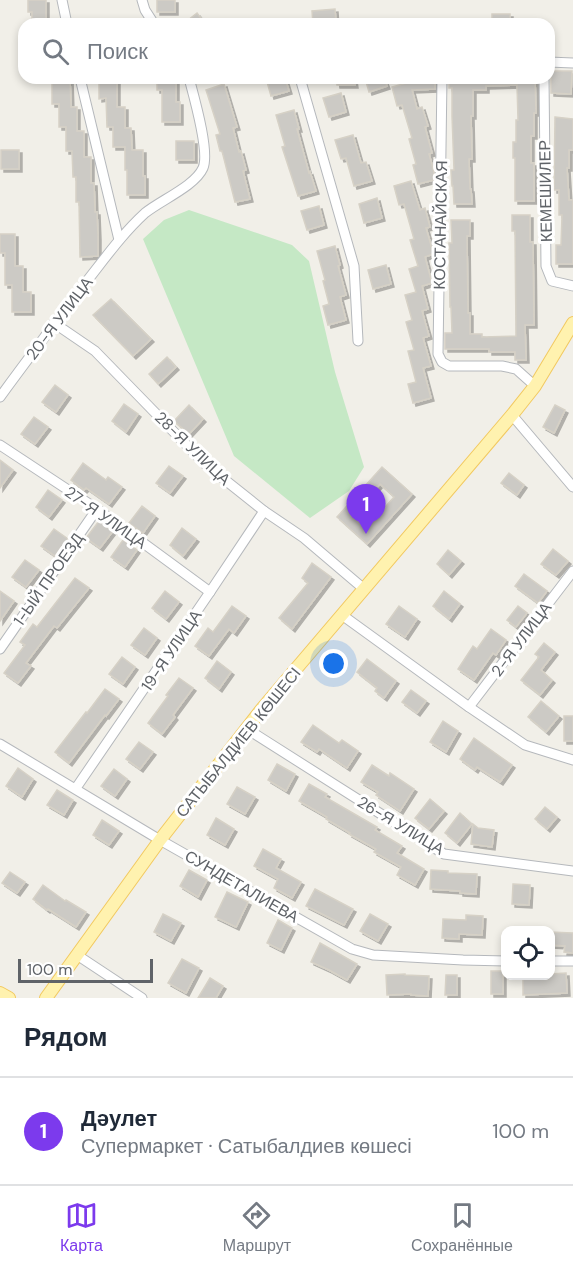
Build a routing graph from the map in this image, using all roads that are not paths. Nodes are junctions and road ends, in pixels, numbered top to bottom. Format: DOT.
graph roads {
  1 [pos="62,0"];
  2 [pos="142,0"];
  3 [pos="66,18"];
  4 [pos="150,18"];
  5 [pos="555,62"];
  6 [pos="573,63"];
  7 [pos="81,84"];
  8 [pos="191,84"];
  9 [pos="302,84"];
  10 [pos="442,84"];
  11 [pos="544,84"];
  12 [pos="119,240"];
  13 [pos="573,286"];
  14 [pos="54,323"];
  15 [pos="573,323"];
  16 [pos="358,341"];
  17 [pos="535,386"];
  18 [pos="0,397"];
  19 [pos="512,415"];
  20 [pos="0,445"];
  21 [pos="573,470"];
  22 [pos="564,478"];
  23 [pos="573,487"];
  24 [pos="97,509"];
  25 [pos="264,511"];
  26 [pos="573,571"];
  27 [pos="364,589"];
  28 [pos="210,592"];
  29 [pos="342,615"];
  30 [pos="0,650"];
  31 [pos="469,707"];
  32 [pos="247,729"];
  33 [pos="0,744"];
  34 [pos="573,760"];
  35 [pos="76,788"];
  36 [pos="160,840"];
  37 [pos="573,871"];
  38 [pos="77,955"];
  39 [pos="501,961"];
  40 [pos="555,961"];
  41 [pos="573,961"];
  42 [pos="0,993"];
  43 [pos="9,998"];
  44 [pos="46,998"];
  45 [pos="142,998"];
  1 -- 3 [label="street"];
  2 -- 4 [label="street"];
  5 -- 6 [label="street"];
  7 -- 12 [label="street"];
  8 -- 12 [label="street, 20-Я УЛИЦА"];
  9 -- 16 [label="street"];
  10 -- 17 [label="street, КОСТАНАЙСКАЯ"];
  11 -- 13 [label="street, КЕМЕШИЛЕР"];
  12 -- 14 [label="street, 20-Я УЛИЦА"];
  14 -- 18 [label="street, 20-Я УЛИЦА"];
  14 -- 25 [label="street, 28-Я УЛИЦА"];
  15 -- 17 [label="main road, САТЫБАЛДИЕВ КӨШЕСІ"];
  17 -- 19 [label="main road, САТЫБАЛДИЕВ КӨШЕСІ"];
  19 -- 22 [label="street"];
  19 -- 27 [label="main road, САТЫБАЛДИЕВ КӨШЕСІ"];
  20 -- 24 [label="street, 27-Я УЛИЦА"];
  21 -- 22 [label="street"];
  22 -- 23 [label="street"];
  24 -- 28 [label="street, 27-Я УЛИЦА"];
  24 -- 30 [label="street, 1-ЫЙ ПРОЕЗД"];
  25 -- 27 [label="street, 28-Я УЛИЦА"];
  25 -- 28 [label="street, 19-Я УЛИЦА"];
  26 -- 31 [label="street, 2-Я УЛИЦА"];
  27 -- 29 [label="main road, САТЫБАЛДИЕВ КӨШЕСІ"];
  28 -- 35 [label="street, 19-Я УЛИЦА"];
  29 -- 31 [label="street"];
  29 -- 32 [label="main road, САТЫБАЛДИЕВ КӨШЕСІ"];
  31 -- 34 [label="street"];
  32 -- 36 [label="main road, САТЫБАЛДИЕВ КӨШЕСІ"];
  32 -- 37 [label="street, 26-Я УЛИЦА"];
  33 -- 35 [label="street, СУНДЕТАЛИЕВА"];
  35 -- 36 [label="street, СУНДЕТАЛИЕВА"];
  36 -- 38 [label="main road, САТЫБАЛДИЕВ КӨШЕСІ"];
  36 -- 39 [label="street, СУНДЕТАЛИЕВА"];
  38 -- 44 [label="main road, САТЫБАЛДИЕВ КӨШЕСІ"];
  38 -- 45 [label="street"];
  40 -- 41 [label="street"];
  42 -- 43 [label="main road"];
}
